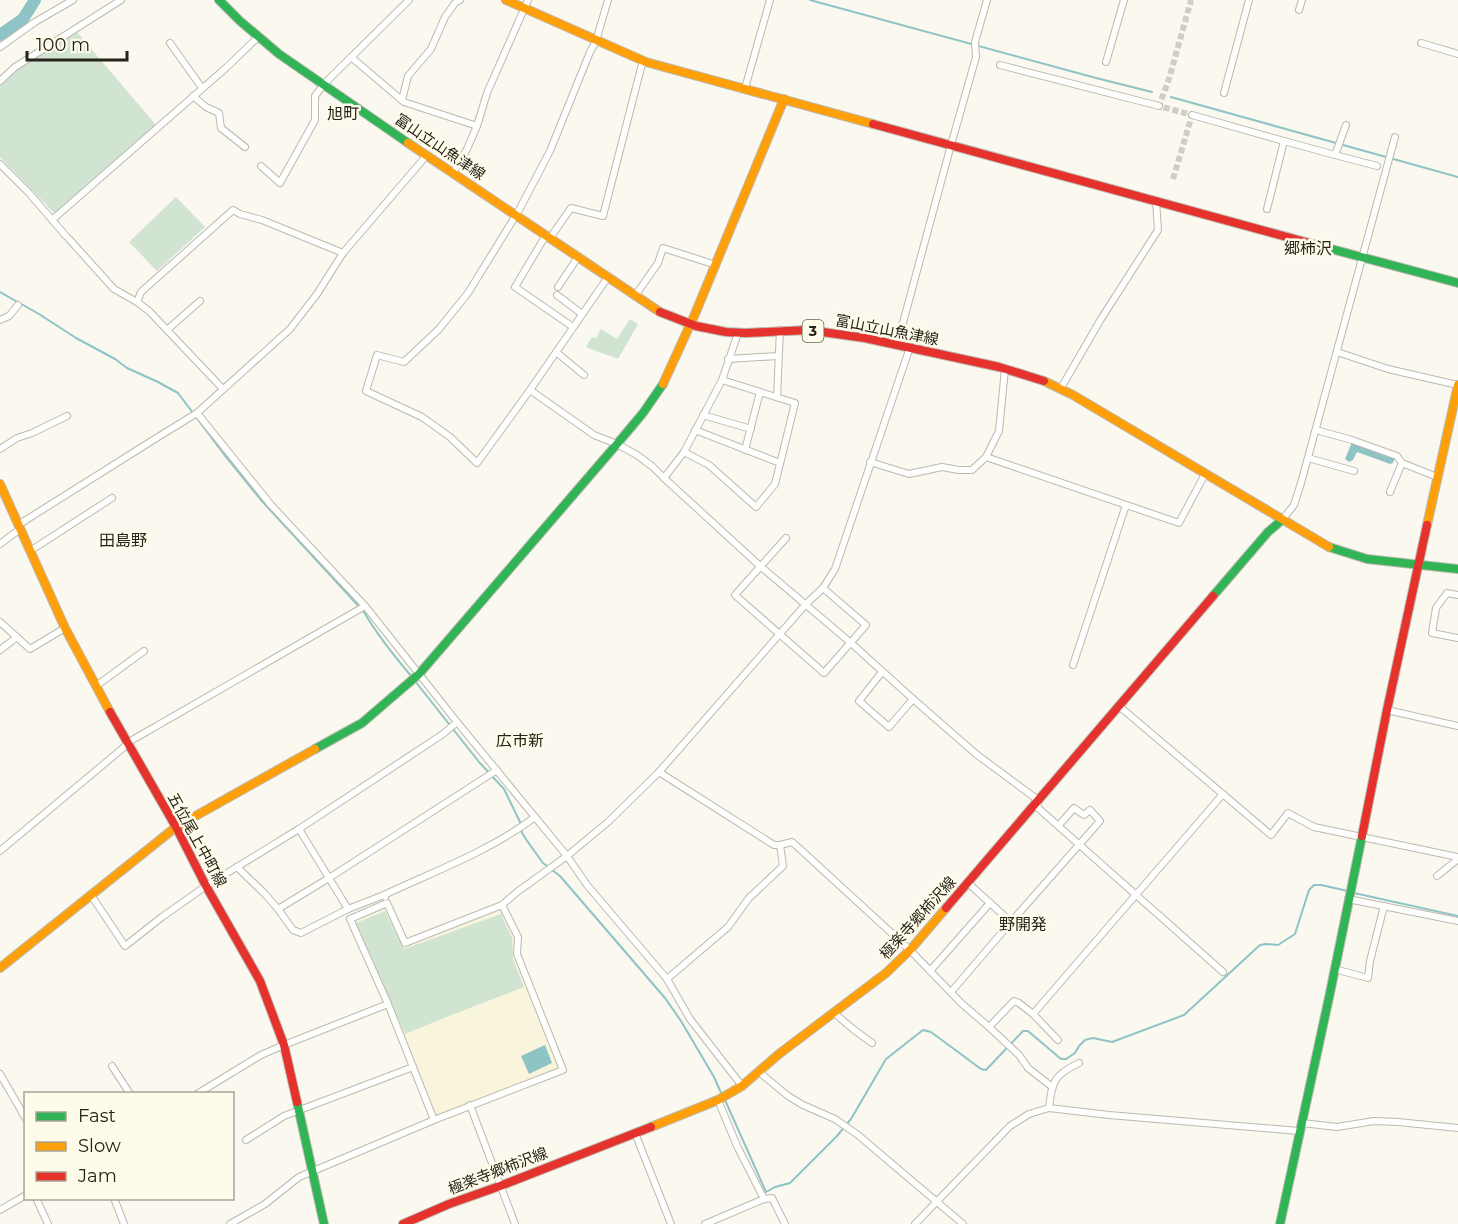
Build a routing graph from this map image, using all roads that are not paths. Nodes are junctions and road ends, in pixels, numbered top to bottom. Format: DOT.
graph roads {
  1 [pos="73,0"];
  2 [pos="121,0"];
  3 [pos="219,0"];
  4 [pos="409,0"];
  5 [pos="460,0"];
  6 [pos="506,0"];
  7 [pos="608,0"];
  8 [pos="770,0"];
  9 [pos="987,0"];
  10 [pos="1124,0"];
  11 [pos="1249,0"];
  12 [pos="1302,0"];
  13 [pos="526,4"];
  14 [pos="1299,10"];
  15 [pos="258,37"];
  16 [pos="596,40"];
  17 [pos="170,43"];
  18 [pos="1421,43"];
  19 [pos="0,47"];
  20 [pos="1458,54"];
  21 [pos="351,57"];
  22 [pos="643,60"];
  23 [pos="1106,62"];
  24 [pos="1000,65"];
  25 [pos="0,81"];
  26 [pos="324,84"];
  27 [pos="202,88"];
  28 [pos="745,88"];
  29 [pos="1224,93"];
  30 [pos="193,96"];
  31 [pos="784,99"];
  32 [pos="402,100"];
  33 [pos="1159,106"];
  34 [pos="1192,115"];
  35 [pos="1346,125"];
  36 [pos="477,126"];
  37 [pos="1395,137"];
  38 [pos="1284,141"];
  39 [pos="951,145"];
  40 [pos="245,147"];
  41 [pos="427,155"];
  42 [pos="1335,155"];
  43 [pos="0,164"];
  44 [pos="261,166"];
  45 [pos="1377,166"];
  46 [pos="453,173"];
  47 [pos="1156,201"];
  48 [pos="1267,209"];
  49 [pos="516,216"];
  50 [pos="52,220"];
  51 [pos="548,237"];
  52 [pos="343,253"];
  53 [pos="1363,256"];
  54 [pos="578,257"];
  55 [pos="716,265"];
  56 [pos="608,277"];
  57 [pos="1458,283"];
  58 [pos="558,287"];
  59 [pos="557,295"];
  60 [pos="635,296"];
  61 [pos="200,301"];
  62 [pos="137,302"];
  63 [pos="18,305"];
  64 [pos="582,315"];
  65 [pos="0,320"];
  66 [pos="690,326"];
  67 [pos="573,327"];
  68 [pos="168,330"];
  69 [pos="780,330"];
  70 [pos="738,333"];
  71 [pos="897,345"];
  72 [pos="910,347"];
  73 [pos="556,352"];
  74 [pos="1337,352"];
  75 [pos="778,356"];
  76 [pos="728,359"];
  77 [pos="1005,369"];
  78 [pos="584,375"];
  79 [pos="722,380"];
  80 [pos="1458,385"];
  81 [pos="1061,388"];
  82 [pos="223,389"];
  83 [pos="530,390"];
  84 [pos="760,392"];
  85 [pos="777,398"];
  86 [pos="198,413"];
  87 [pos="703,415"];
  88 [pos="67,416"];
  89 [pos="752,429"];
  90 [pos="695,430"];
  91 [pos="1316,430"];
  92 [pos="617,444"];
  93 [pos="0,449"];
  94 [pos="746,450"];
  95 [pos="684,452"];
  96 [pos="986,457"];
  97 [pos="1308,458"];
  98 [pos="870,462"];
  99 [pos="780,463"];
  100 [pos="1402,463"];
  101 [pos="1354,471"];
  102 [pos="1206,474"];
  103 [pos="1437,477"];
  104 [pos="664,478"];
  105 [pos="0,484"];
  106 [pos="1390,492"];
  107 [pos="112,498"];
  108 [pos="1126,505"];
  109 [pos="1282,519"];
  110 [pos="19,527"];
  111 [pos="786,538"];
  112 [pos="0,544"];
  113 [pos="30,551"];
  114 [pos="1419,564"];
  115 [pos="760,566"];
  116 [pos="1458,568"];
  117 [pos="823,588"];
  118 [pos="1458,595"];
  119 [pos="806,604"];
  120 [pos="365,606"];
  121 [pos="0,622"];
  122 [pos="65,628"];
  123 [pos="780,635"];
  124 [pos="17,637"];
  125 [pos="1458,638"];
  126 [pos="851,643"];
  127 [pos="0,650"];
  128 [pos="144,651"];
  129 [pos="1073,665"];
  130 [pos="882,672"];
  131 [pos="419,674"];
  132 [pos="96,686"];
  133 [pos="913,699"];
  134 [pos="1119,706"];
  135 [pos="1387,710"];
  136 [pos="457,722"];
  137 [pos="1458,726"];
  138 [pos="127,743"];
  139 [pos="497,770"];
  140 [pos="660,772"];
  141 [pos="1223,794"];
  142 [pos="1037,801"];
  143 [pos="535,817"];
  144 [pos="1059,825"];
  145 [pos="176,827"];
  146 [pos="299,829"];
  147 [pos="1361,836"];
  148 [pos="1081,844"];
  149 [pos="780,845"];
  150 [pos="0,851"];
  151 [pos="567,856"];
  152 [pos="1458,858"];
  153 [pos="237,867"];
  154 [pos="1437,876"];
  155 [pos="329,878"];
  156 [pos="968,883"];
  157 [pos="206,886"];
  158 [pos="91,895"];
  159 [pos="384,895"];
  160 [pos="1136,895"];
  161 [pos="1348,899"];
  162 [pos="387,903"];
  163 [pos="990,903"];
  164 [pos="502,904"];
  165 [pos="1384,906"];
  166 [pos="278,909"];
  167 [pos="348,909"];
  168 [pos="1458,921"];
  169 [pos="1011,922"];
  170 [pos="910,950"];
  171 [pos="0,969"];
  172 [pos="1334,969"];
  173 [pos="930,971"];
  174 [pos="1223,972"];
  175 [pos="667,980"];
  176 [pos="951,992"];
  177 [pos="388,1004"];
  178 [pos="834,1013"];
  179 [pos="1033,1014"];
  180 [pos="989,1027"];
  181 [pos="1058,1040"];
  182 [pos="872,1043"];
  183 [pos="284,1045"];
  184 [pos="1079,1063"];
  185 [pos="112,1066"];
  186 [pos="413,1067"];
  187 [pos="758,1071"];
  188 [pos="0,1074"];
  189 [pos="742,1086"];
  190 [pos="1051,1086"];
  191 [pos="129,1092"];
  192 [pos="200,1092"];
  193 [pos="718,1100"];
  194 [pos="470,1105"];
  195 [pos="1049,1108"];
  196 [pos="299,1110"];
  197 [pos="24,1116"];
  198 [pos="434,1120"];
  199 [pos="1300,1127"];
  200 [pos="1458,1128"];
  201 [pos="635,1133"];
  202 [pos="246,1140"];
  203 [pos="312,1171"];
  204 [pos="500,1186"];
  205 [pos="24,1196"];
  206 [pos="764,1198"];
  207 [pos="37,1200"];
  208 [pos="115,1200"];
  209 [pos="937,1201"];
  210 [pos="0,1210"];
  211 [pos="48,1224"];
  212 [pos="124,1224"];
  213 [pos="230,1224"];
  214 [pos="324,1224"];
  215 [pos="403,1224"];
  216 [pos="515,1224"];
  217 [pos="671,1224"];
  218 [pos="705,1224"];
  219 [pos="784,1224"];
  220 [pos="915,1224"];
  221 [pos="963,1224"];
  222 [pos="1280,1224"];
  1 -- 19 [label="street"];
  2 -- 25 [label="street"];
  3 -- 15 [label="main road, 富山立山魚津線 / 3"];
  4 -- 21 [label="street"];
  5 -- 32 [label="street"];
  6 -- 13 [label="main road"];
  7 -- 16 [label="street"];
  8 -- 28 [label="street"];
  9 -- 39 [label="street"];
  10 -- 23 [label="street"];
  11 -- 29 [label="street"];
  12 -- 14 [label="street"];
  13 -- 16 [label="main road"];
  13 -- 36 [label="street"];
  15 -- 26 [label="main road, 富山立山魚津線 / 3"];
  15 -- 27 [label="street"];
  16 -- 22 [label="main road"];
  16 -- 49 [label="street"];
  17 -- 27 [label="street"];
  18 -- 20 [label="street"];
  21 -- 26 [label="street"];
  21 -- 32 [label="street"];
  22 -- 28 [label="main road"];
  22 -- 51 [label="street"];
  24 -- 33 [label="street"];
  26 -- 41 [label="main road, 富山立山魚津線 / 3"];
  26 -- 44 [label="street"];
  27 -- 30 [label="street"];
  28 -- 31 [label="main road"];
  30 -- 40 [label="street"];
  30 -- 50 [label="street"];
  31 -- 39 [label="main road"];
  31 -- 55 [label="main road"];
  32 -- 36 [label="street"];
  34 -- 38 [label="street"];
  35 -- 42 [label="street"];
  36 -- 46 [label="street"];
  37 -- 53 [label="street"];
  38 -- 42 [label="street"];
  38 -- 48 [label="street"];
  39 -- 47 [label="main road"];
  39 -- 71 [label="street"];
  41 -- 46 [label="main road, 富山立山魚津線 / 3"];
  41 -- 52 [label="street"];
  42 -- 45 [label="street"];
  43 -- 50 [label="street"];
  46 -- 49 [label="main road, 富山立山魚津線 / 3"];
  47 -- 53 [label="main road"];
  47 -- 81 [label="street"];
  49 -- 51 [label="main road, 富山立山魚津線 / 3"];
  49 -- 83 [label="street"];
  50 -- 62 [label="street"];
  51 -- 54 [label="main road, 富山立山魚津線 / 3"];
  51 -- 67 [label="street"];
  52 -- 62 [label="street"];
  52 -- 82 [label="street"];
  53 -- 57 [label="main road"];
  53 -- 74 [label="street"];
  54 -- 56 [label="main road, 富山立山魚津線 / 3"];
  54 -- 58 [label="street"];
  55 -- 60 [label="street"];
  55 -- 66 [label="main road"];
  56 -- 60 [label="main road, 富山立山魚津線 / 3"];
  56 -- 64 [label="street"];
  59 -- 64 [label="street"];
  60 -- 66 [label="main road, 富山立山魚津線 / 3"];
  61 -- 68 [label="street"];
  62 -- 68 [label="street"];
  63 -- 65 [label="street"];
  64 -- 67 [label="street"];
  66 -- 70 [label="main road, 富山立山魚津線 / 3"];
  66 -- 92 [label="main road"];
  67 -- 73 [label="street"];
  68 -- 82 [label="street"];
  69 -- 70 [label="main road, 富山立山魚津線 / 3"];
  69 -- 71 [label="main road, 富山立山魚津線 / 3"];
  69 -- 75 [label="street"];
  70 -- 76 [label="street"];
  71 -- 72 [label="main road, 富山立山魚津線 / 3"];
  72 -- 77 [label="main road, 富山立山魚津線 / 3"];
  72 -- 98 [label="street"];
  73 -- 78 [label="street"];
  73 -- 83 [label="street"];
  74 -- 80 [label="street"];
  74 -- 91 [label="street"];
  75 -- 76 [label="street"];
  75 -- 85 [label="street"];
  76 -- 79 [label="street"];
  77 -- 81 [label="main road, 富山立山魚津線 / 3"];
  77 -- 96 [label="street"];
  79 -- 84 [label="street"];
  79 -- 87 [label="street"];
  80 -- 103 [label="main road"];
  81 -- 102 [label="main road, 富山立山魚津線 / 3"];
  82 -- 86 [label="street"];
  83 -- 92 [label="street"];
  84 -- 85 [label="street"];
  84 -- 89 [label="street"];
  85 -- 99 [label="street"];
  86 -- 110 [label="street"];
  86 -- 120 [label="street"];
  87 -- 89 [label="street"];
  87 -- 90 [label="street"];
  88 -- 93 [label="street"];
  89 -- 94 [label="street"];
  90 -- 94 [label="street"];
  90 -- 95 [label="street"];
  91 -- 97 [label="street"];
  91 -- 100 [label="street"];
  92 -- 104 [label="street"];
  92 -- 131 [label="main road"];
  94 -- 99 [label="street"];
  95 -- 99 [label="street"];
  95 -- 104 [label="street"];
  96 -- 98 [label="street"];
  96 -- 108 [label="street"];
  97 -- 101 [label="street"];
  97 -- 109 [label="street"];
  98 -- 117 [label="street"];
  100 -- 103 [label="street"];
  100 -- 106 [label="street"];
  102 -- 108 [label="street"];
  102 -- 109 [label="main road, 富山立山魚津線 / 3"];
  103 -- 114 [label="main road"];
  104 -- 115 [label="street"];
  105 -- 110 [label="main road, 五位尾上中町線"];
  107 -- 113 [label="street"];
  108 -- 129 [label="street"];
  109 -- 114 [label="main road, 富山立山魚津線 / 3"];
  109 -- 134 [label="main road, 極楽寺郷柿沢線"];
  110 -- 112 [label="street"];
  110 -- 113 [label="main road, 五位尾上中町線"];
  111 -- 115 [label="street"];
  113 -- 122 [label="main road, 五位尾上中町線"];
  114 -- 116 [label="main road, 富山立山魚津線 / 3"];
  114 -- 135 [label="main road"];
  115 -- 119 [label="street"];
  115 -- 123 [label="street"];
  117 -- 119 [label="street"];
  117 -- 126 [label="street"];
  118 -- 125 [label="street"];
  119 -- 123 [label="street"];
  119 -- 126 [label="street"];
  120 -- 131 [label="street"];
  120 -- 138 [label="street"];
  121 -- 124 [label="street"];
  122 -- 124 [label="street"];
  122 -- 132 [label="main road, 五位尾上中町線"];
  123 -- 126 [label="street"];
  123 -- 140 [label="street"];
  124 -- 127 [label="street"];
  126 -- 130 [label="street"];
  128 -- 132 [label="street"];
  130 -- 133 [label="street"];
  130 -- 133 [label="street"];
  131 -- 136 [label="street"];
  131 -- 145 [label="main road"];
  132 -- 138 [label="main road, 五位尾上中町線"];
  133 -- 142 [label="street"];
  134 -- 141 [label="street"];
  134 -- 142 [label="main road, 極楽寺郷柿沢線"];
  135 -- 137 [label="street"];
  135 -- 147 [label="main road"];
  136 -- 139 [label="street"];
  136 -- 146 [label="street"];
  138 -- 145 [label="main road, 五位尾上中町線"];
  138 -- 150 [label="street"];
  139 -- 143 [label="street"];
  139 -- 155 [label="street"];
  140 -- 149 [label="street"];
  140 -- 151 [label="street"];
  141 -- 147 [label="street"];
  141 -- 160 [label="street"];
  142 -- 144 [label="street"];
  142 -- 156 [label="main road, 極楽寺郷柿沢線"];
  143 -- 151 [label="street"];
  143 -- 159 [label="street"];
  144 -- 148 [label="street"];
  144 -- 148 [label="street"];
  145 -- 157 [label="main road, 五位尾上中町線"];
  145 -- 158 [label="main road"];
  146 -- 153 [label="street"];
  146 -- 155 [label="street"];
  147 -- 152 [label="street"];
  147 -- 161 [label="main road"];
  148 -- 160 [label="street"];
  148 -- 169 [label="street"];
  149 -- 170 [label="street"];
  149 -- 175 [label="street"];
  151 -- 164 [label="street"];
  151 -- 175 [label="street"];
  152 -- 154 [label="street"];
  153 -- 157 [label="street"];
  153 -- 166 [label="street"];
  155 -- 166 [label="street"];
  155 -- 167 [label="street"];
  156 -- 163 [label="street"];
  156 -- 170 [label="main road, 極楽寺郷柿沢線"];
  157 -- 158 [label="street"];
  157 -- 183 [label="main road, 五位尾上中町線"];
  158 -- 171 [label="main road"];
  159 -- 162 [label="street"];
  159 -- 167 [label="street"];
  160 -- 174 [label="street"];
  160 -- 179 [label="street"];
  161 -- 165 [label="street"];
  161 -- 172 [label="main road"];
  162 -- 164 [label="street"];
  162 -- 177 [label="street"];
  163 -- 169 [label="street"];
  163 -- 173 [label="street"];
  164 -- 194 [label="street"];
  165 -- 168 [label="street"];
  165 -- 172 [label="street"];
  166 -- 167 [label="street"];
  169 -- 176 [label="street"];
  170 -- 173 [label="street"];
  170 -- 178 [label="main road, 極楽寺郷柿沢線"];
  172 -- 199 [label="main road"];
  173 -- 176 [label="street"];
  175 -- 189 [label="street"];
  176 -- 180 [label="street"];
  177 -- 183 [label="street"];
  177 -- 186 [label="street"];
  178 -- 182 [label="street"];
  178 -- 187 [label="main road, 極楽寺郷柿沢線"];
  179 -- 180 [label="street"];
  179 -- 181 [label="street"];
  180 -- 190 [label="street"];
  183 -- 192 [label="street"];
  183 -- 196 [label="main road, 五位尾上中町線"];
  184 -- 190 [label="street"];
  185 -- 191 [label="street"];
  186 -- 196 [label="street"];
  186 -- 198 [label="street"];
  187 -- 189 [label="main road, 極楽寺郷柿沢線"];
  187 -- 209 [label="street"];
  188 -- 197 [label="street"];
  189 -- 193 [label="main road, 極楽寺郷柿沢線"];
  190 -- 195 [label="street"];
  193 -- 201 [label="main road, 極楽寺郷柿沢線"];
  193 -- 206 [label="street"];
  194 -- 198 [label="street"];
  194 -- 204 [label="street"];
  195 -- 199 [label="street"];
  195 -- 209 [label="street"];
  196 -- 202 [label="street"];
  196 -- 203 [label="main road, 五位尾上中町線"];
  198 -- 203 [label="street"];
  199 -- 200 [label="street"];
  199 -- 222 [label="main road"];
  201 -- 204 [label="main road, 極楽寺郷柿沢線"];
  201 -- 217 [label="street"];
  203 -- 213 [label="street"];
  203 -- 214 [label="main road, 五位尾上中町線"];
  204 -- 215 [label="main road, 極楽寺郷柿沢線"];
  204 -- 216 [label="street"];
  205 -- 210 [label="street"];
  206 -- 218 [label="street"];
  206 -- 219 [label="street"];
  207 -- 211 [label="street"];
  208 -- 212 [label="street"];
  209 -- 220 [label="street"];
  209 -- 221 [label="street"];
}
